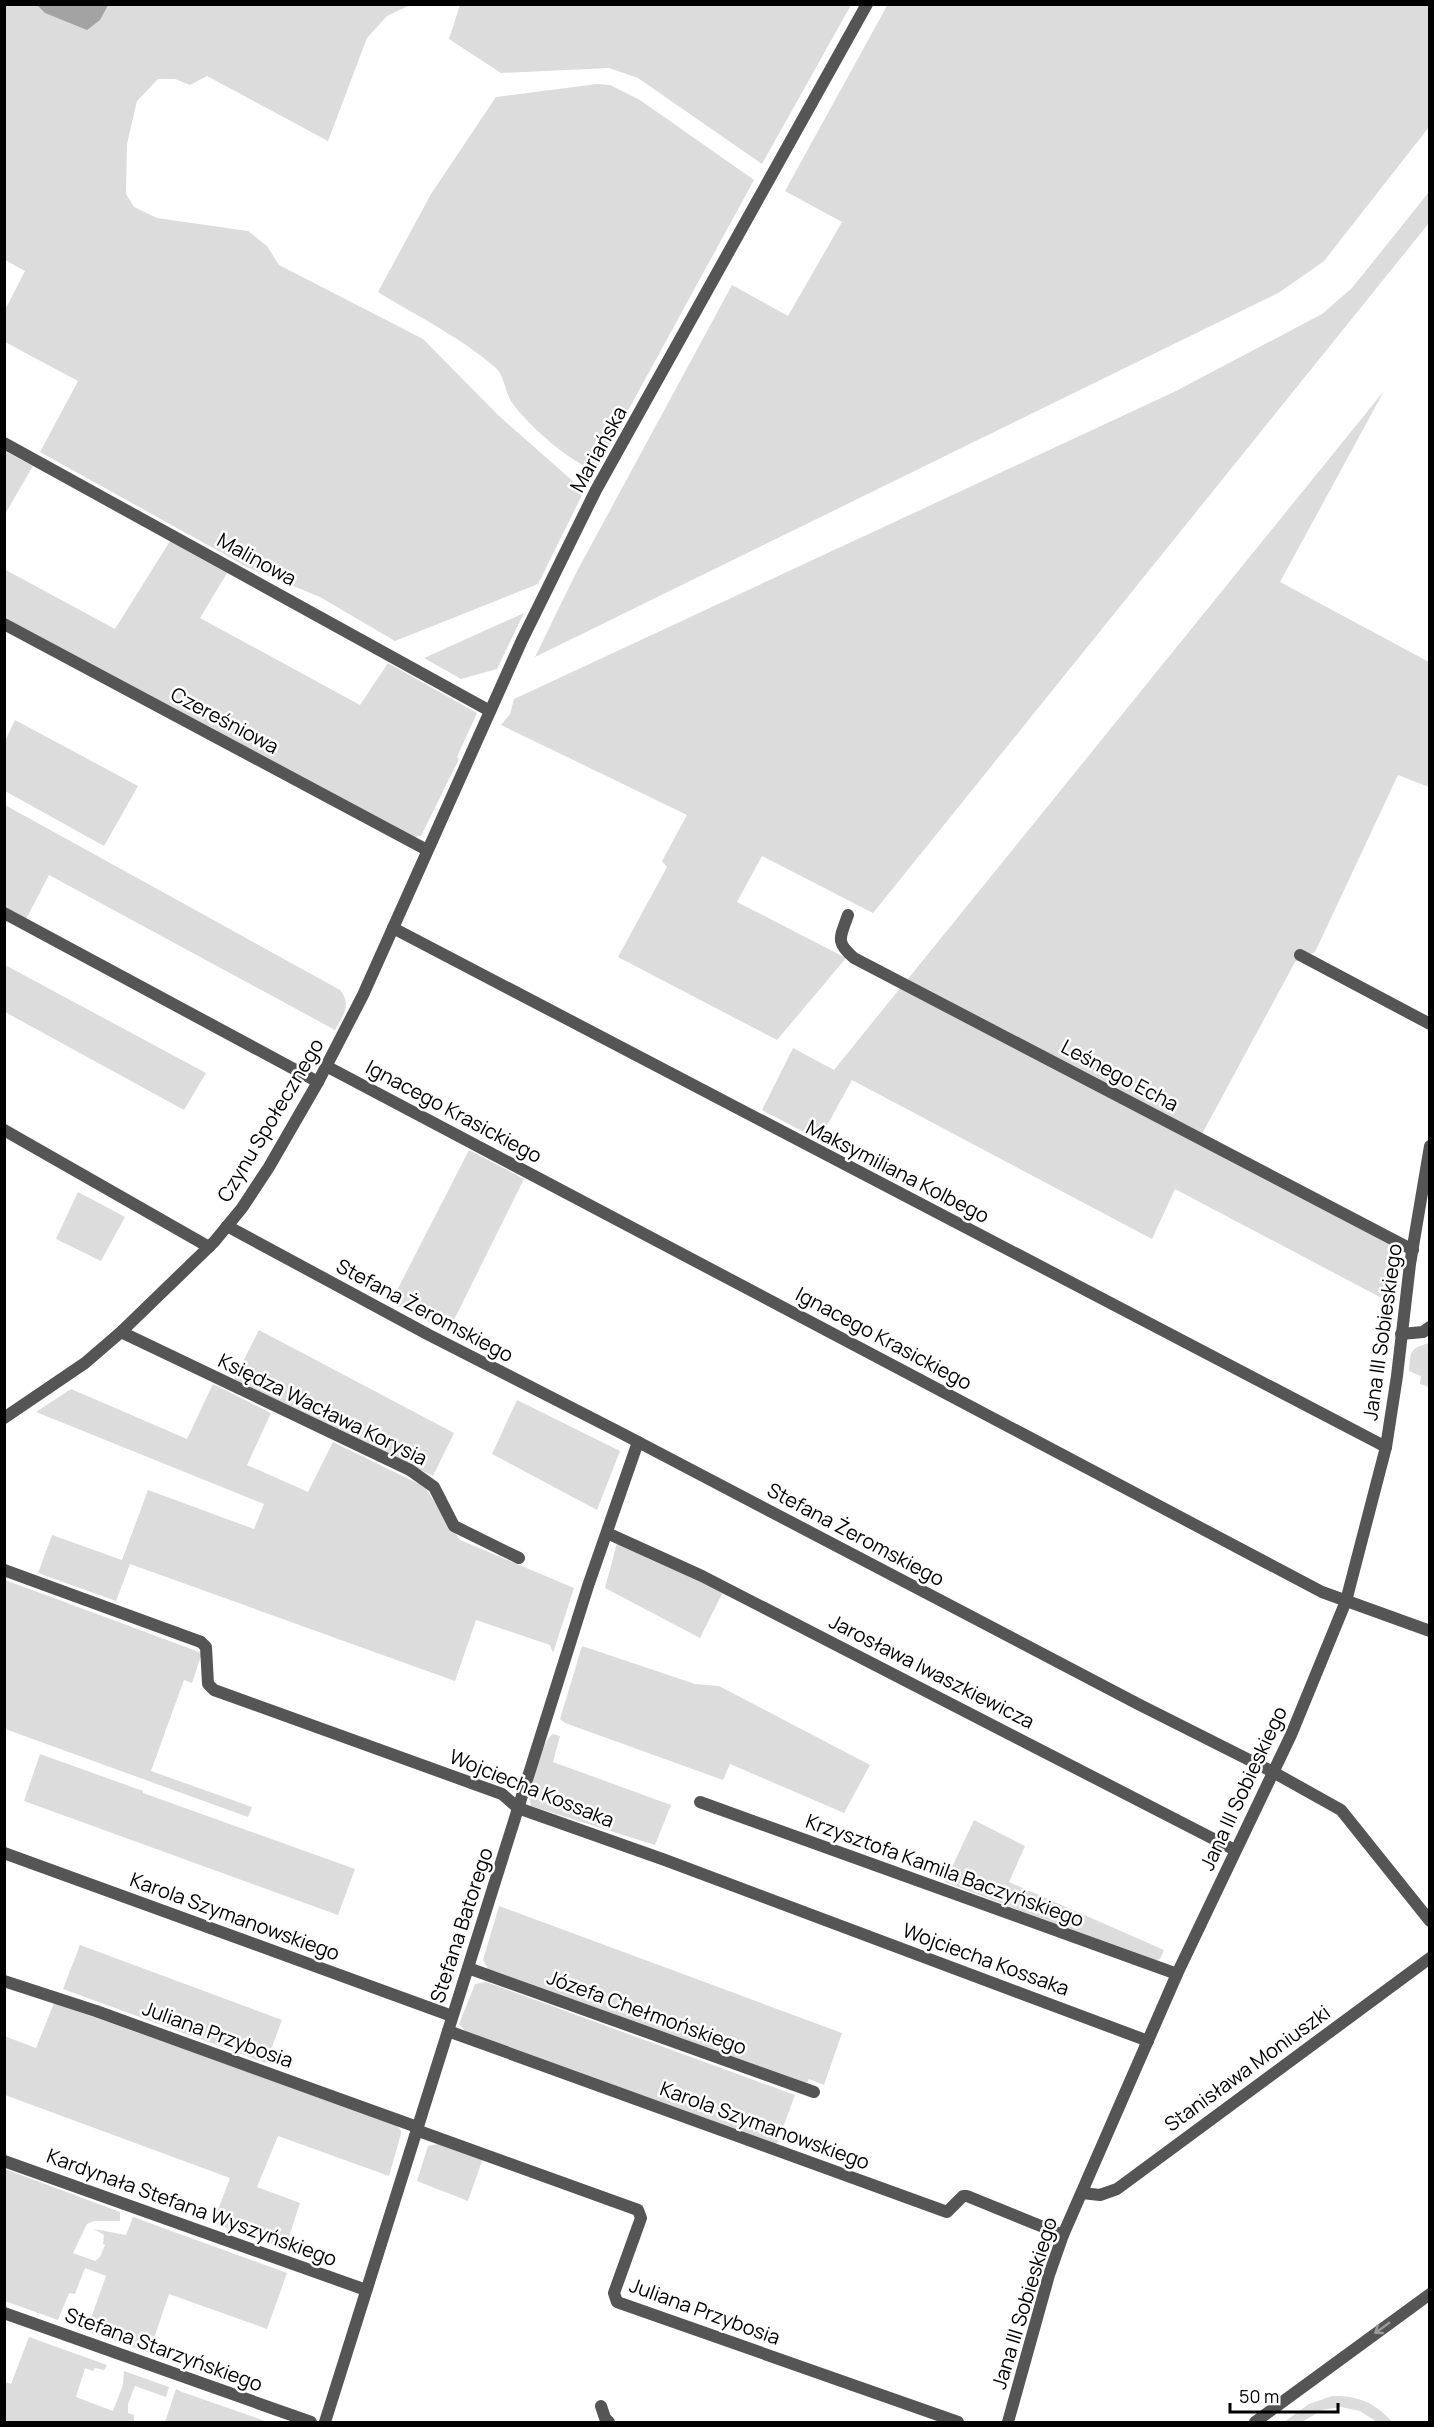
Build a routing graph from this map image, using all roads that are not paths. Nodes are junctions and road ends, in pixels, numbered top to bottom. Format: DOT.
graph roads {
  1 [pos="867,4"];
  2 [pos="4,442"];
  3 [pos="4,624"];
  4 [pos="490,711"];
  5 [pos="427,850"];
  6 [pos="4,914"];
  7 [pos="848,915"];
  8 [pos="393,928"];
  9 [pos="1300,955"];
  10 [pos="1430,1024"];
  11 [pos="326,1066"];
  12 [pos="318,1082"];
  13 [pos="4,1130"];
  14 [pos="1430,1146"];
  15 [pos="227,1226"];
  16 [pos="209,1247"];
  17 [pos="1413,1250"];
  18 [pos="1430,1327"];
  19 [pos="121,1332"];
  20 [pos="1401,1334"];
  21 [pos="4,1418"];
  22 [pos="638,1442"];
  23 [pos="1386,1447"];
  24 [pos="607,1533"];
  25 [pos="519,1558"];
  26 [pos="4,1570"];
  27 [pos="1346,1601"];
  28 [pos="1430,1631"];
  29 [pos="1273,1772"];
  30 [pos="700,1802"];
  31 [pos="518,1808"];
  32 [pos="1235,1850"];
  33 [pos="4,1853"];
  34 [pos="1430,1921"];
  35 [pos="1430,1958"];
  36 [pos="468,1968"];
  37 [pos="1177,1974"];
  38 [pos="4,1981"];
  39 [pos="452,2016"];
  40 [pos="448,2031"];
  41 [pos="1148,2041"];
  42 [pos="814,2092"];
  43 [pos="417,2128"];
  44 [pos="4,2161"];
  45 [pos="1082,2193"];
  46 [pos="1064,2235"];
  47 [pos="366,2290"];
  48 [pos="1430,2294"];
  49 [pos="4,2313"];
  50 [pos="601,2406"];
  51 [pos="311,2422"];
  52 [pos="326,2422"];
  53 [pos="609,2422"];
  54 [pos="958,2422"];
  55 [pos="1008,2422"];
  56 [pos="1255,2422"];
  1 -- 4 [label="street, Mariańska"];
  2 -- 4 [label="street, Malinowa"];
  3 -- 5 [label="street, Czereśniowa"];
  4 -- 5 [label="street, Mariańska"];
  5 -- 8 [label="street, Mariańska"];
  6 -- 12 [label="street"];
  7 -- 17 [label="street, Leśnego Echa"];
  8 -- 11 [label="street, Czynu Społecznego"];
  8 -- 23 [label="street, Maksymiliana Kolbego"];
  9 -- 10 [label="street"];
  11 -- 12 [label="street, Czynu Społecznego"];
  11 -- 27 [label="street, Ignacego Krasickiego"];
  12 -- 15 [label="street, Czynu Społecznego"];
  13 -- 16 [label="street"];
  14 -- 17 [label="street, Jana III Sobieskiego"];
  15 -- 16 [label="street, Czynu Społecznego"];
  15 -- 22 [label="street, Stefana Żeromskiego"];
  16 -- 19 [label="street, Czynu Społecznego"];
  17 -- 20 [label="street, Jana III Sobieskiego"];
  18 -- 20 [label="street"];
  19 -- 21 [label="street, Czynu Społecznego"];
  19 -- 25 [label="street, Księdza Wacława Korysia"];
  20 -- 23 [label="street, Jana III Sobieskiego"];
  22 -- 24 [label="street, Stefana Batorego"];
  22 -- 29 [label="street, Stefana Żeromskiego"];
  23 -- 27 [label="street, Jana III Sobieskiego"];
  24 -- 31 [label="street, Stefana Batorego"];
  24 -- 32 [label="street, Jarosława Iwaszkiewicza"];
  26 -- 31 [label="street, Wojciecha Kossaka"];
  27 -- 28 [label="street, Ignacego Krasickiego"];
  27 -- 29 [label="street, Jana III Sobieskiego"];
  29 -- 32 [label="street, Jana III Sobieskiego"];
  29 -- 34 [label="street, Stefana Żeromskiego"];
  30 -- 37 [label="street, Krzysztofa Kamila Baczyńskiego"];
  31 -- 36 [label="street, Stefana Batorego"];
  31 -- 41 [label="street, Wojciecha Kossaka"];
  32 -- 37 [label="street, Jana III Sobieskiego"];
  33 -- 39 [label="street, Karola Szymanowskiego"];
  35 -- 45 [label="street, Stanisława Moniuszki"];
  36 -- 39 [label="street, Stefana Batorego"];
  36 -- 42 [label="street, Józefa Chełmońskiego"];
  37 -- 41 [label="street, Jana III Sobieskiego"];
  38 -- 43 [label="street, Juliana Przybosia"];
  39 -- 40 [label="street, Stefana Batorego"];
  40 -- 43 [label="street, Stefana Batorego"];
  40 -- 46 [label="street, Karola Szymanowskiego"];
  41 -- 45 [label="street, Jana III Sobieskiego"];
  43 -- 47 [label="street, Stefana Batorego"];
  43 -- 54 [label="street, Juliana Przybosia"];
  44 -- 47 [label="street, Kardynała Stefana Wyszyńskiego"];
  45 -- 46 [label="street, Jana III Sobieskiego"];
  46 -- 55 [label="street, Jana III Sobieskiego"];
  47 -- 52 [label="street, Stefana Batorego"];
  48 -- 56 [label="street, one-way"];
  49 -- 51 [label="street, Stefana Starzyńskiego"];
  50 -- 53 [label="street"];
}
